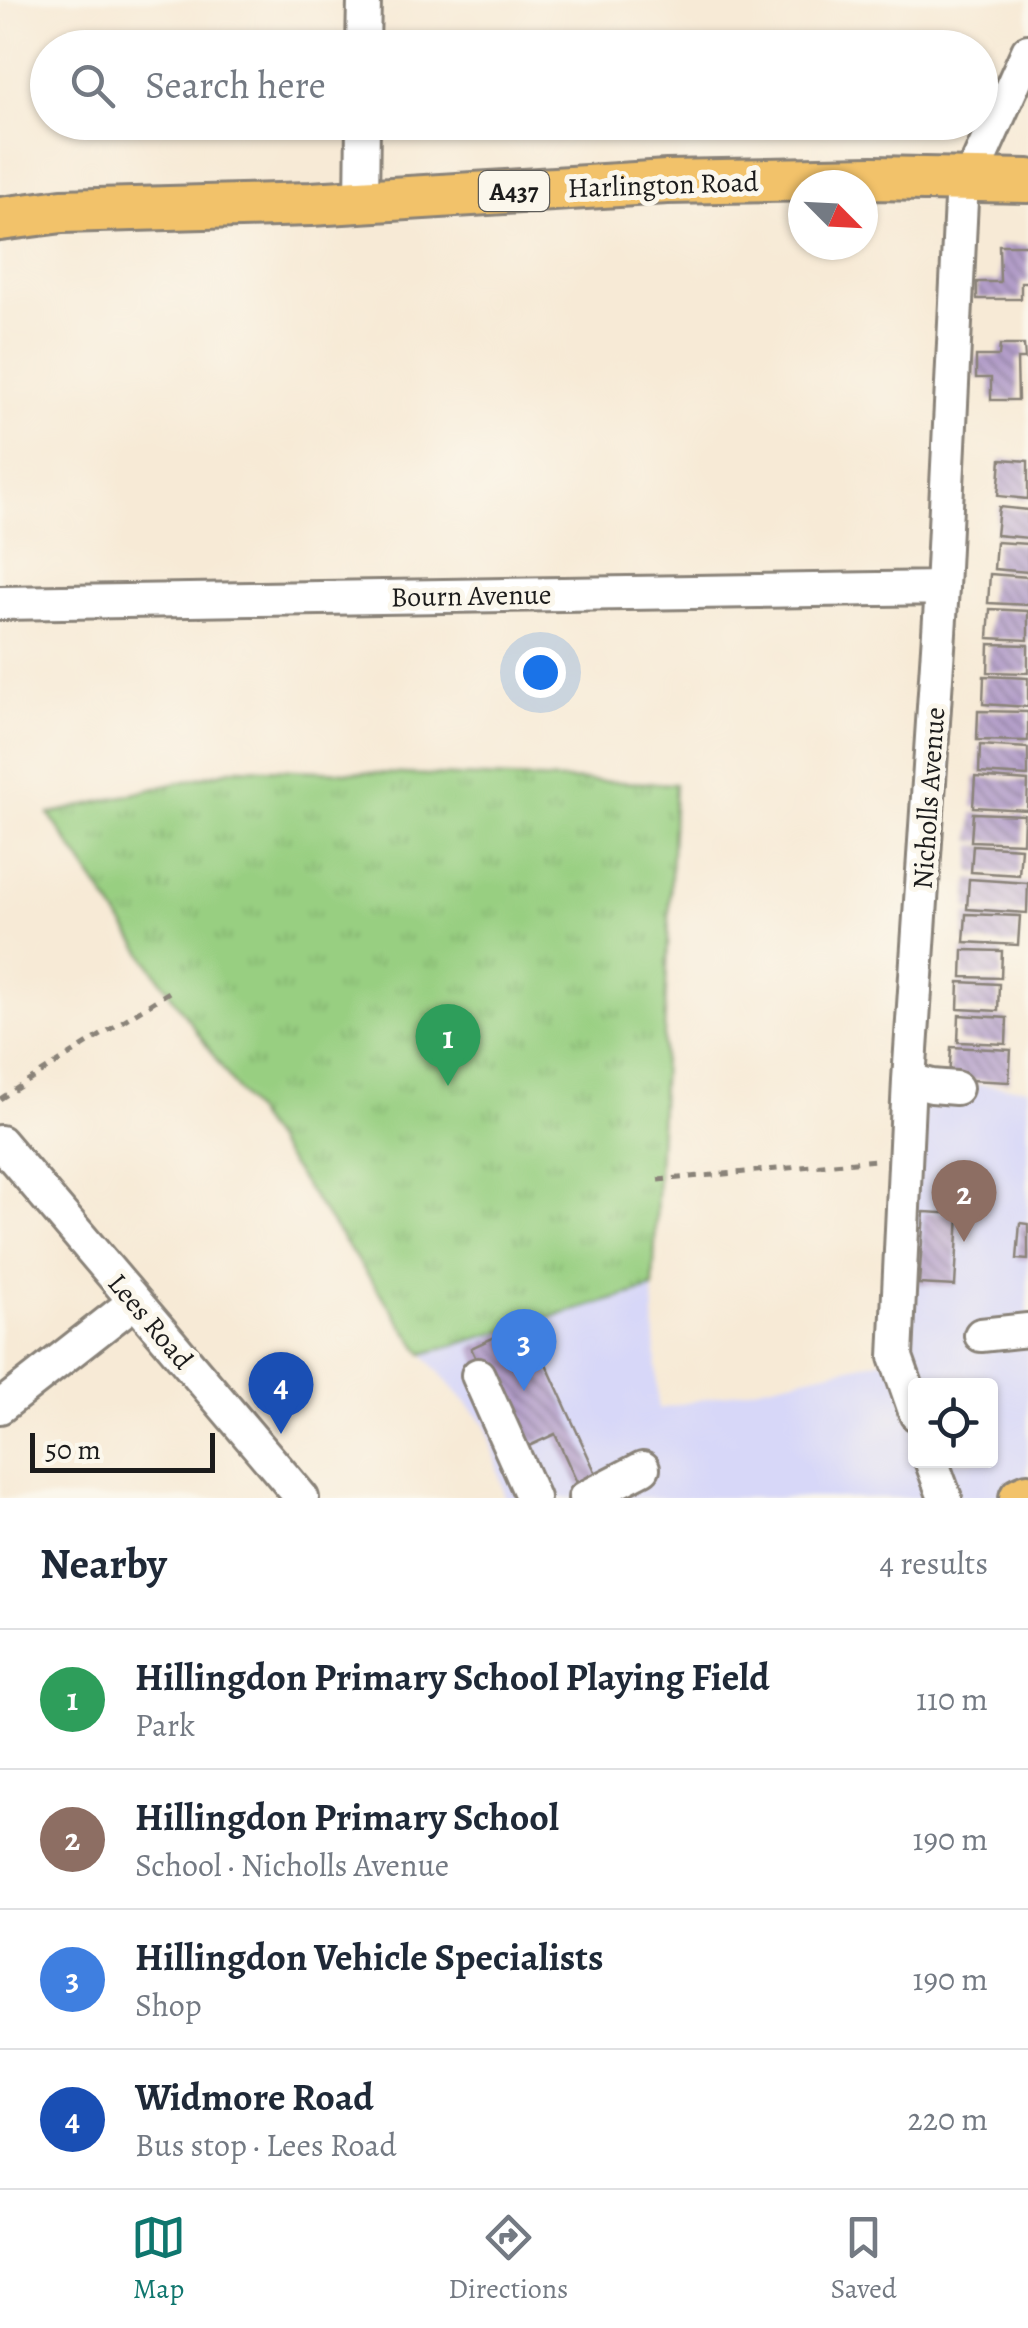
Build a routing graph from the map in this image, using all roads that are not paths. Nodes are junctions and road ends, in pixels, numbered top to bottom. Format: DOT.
graph roads {
  1 [pos="364,0"];
  2 [pos="364,30"];
  3 [pos="1028,51"];
  4 [pos="998,113"];
  5 [pos="362,140"];
  6 [pos="985,140"];
  7 [pos="966,180"];
  8 [pos="1028,181"];
  9 [pos="362,202"];
  10 [pos="0,219"];
  11 [pos="942,588"];
  12 [pos="0,603"];
  13 [pos="909,1080"];
  14 [pos="956,1088"];
  15 [pos="0,1142"];
  16 [pos="134,1302"];
  17 [pos="1028,1330"];
  18 [pos="982,1335"];
  19 [pos="478,1375"];
  20 [pos="908,1391"];
  21 [pos="0,1407"];
  22 [pos="643,1468"];
  23 [pos="934,1468"];
  24 [pos="1028,1495"];
  25 [pos="302,1498"];
  26 [pos="533,1498"];
  27 [pos="585,1498"];
  28 [pos="945,1498"];
  29 [pos="1021,1498"];
  1 -- 2 [label="street"];
  3 -- 4 [label="street"];
  5 -- 9 [label="street"];
  6 -- 7 [label="street"];
  7 -- 8 [label="main road, Harlington Road / A437"];
  7 -- 9 [label="main road, Harlington Road / A437"];
  7 -- 11 [label="street, Nicholls Avenue"];
  9 -- 10 [label="main road, Harlington Road / A437"];
  11 -- 12 [label="street, Bourn Avenue"];
  11 -- 13 [label="street, Nicholls Avenue"];
  13 -- 14 [label="street"];
  13 -- 20 [label="street, Nicholls Avenue"];
  15 -- 16 [label="street, Lees Road"];
  16 -- 21 [label="street"];
  16 -- 25 [label="street, Lees Road"];
  17 -- 18 [label="street"];
  19 -- 26 [label="street"];
  22 -- 27 [label="street"];
  23 -- 28 [label="street"];
  24 -- 29 [label="main road"];
}
